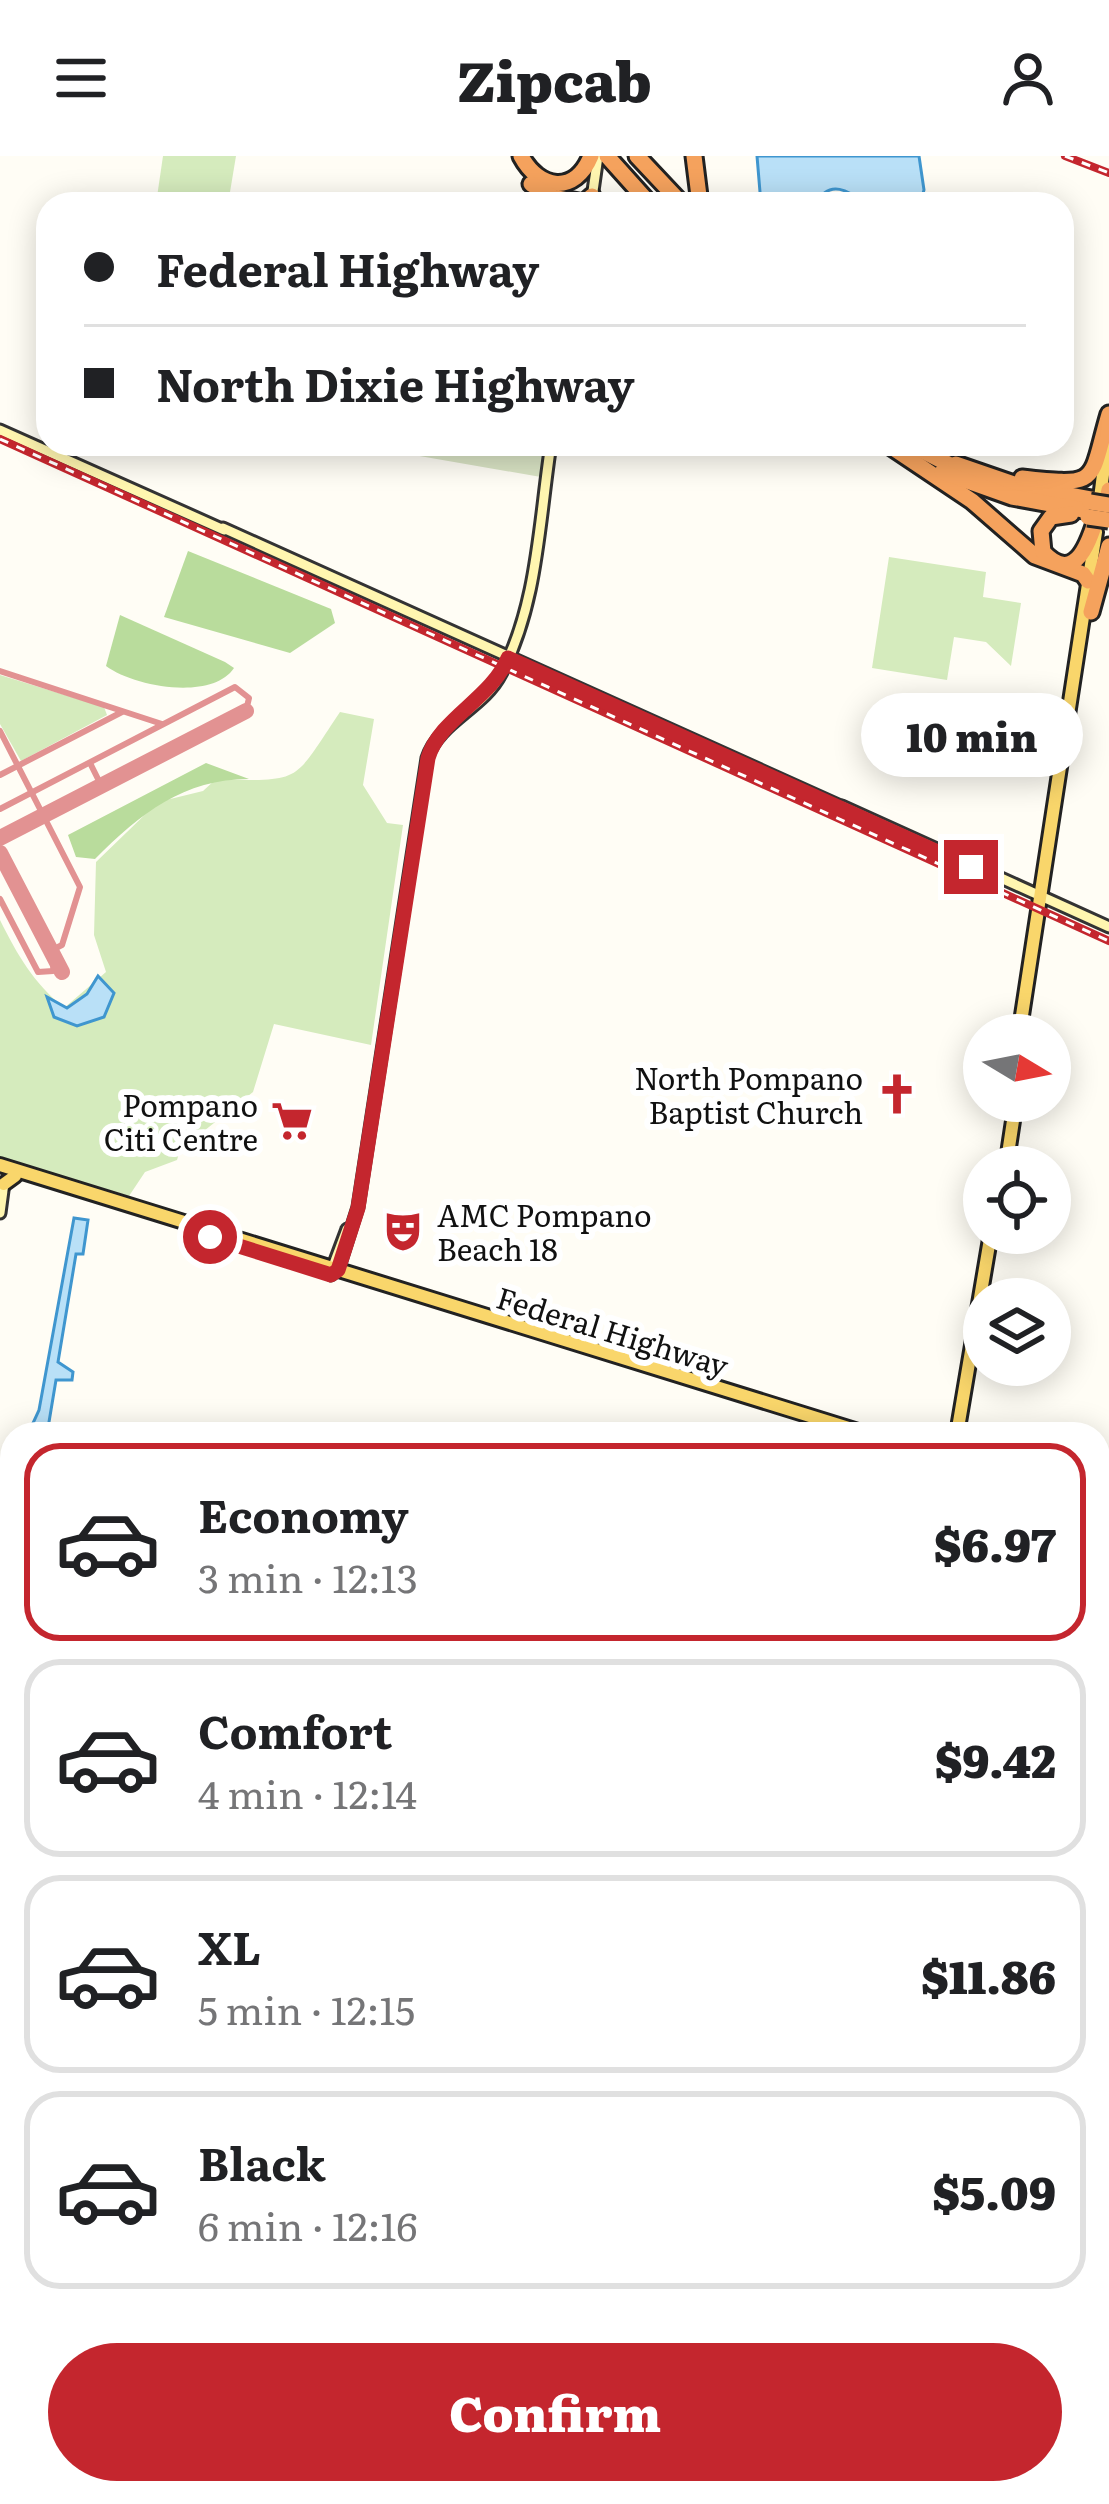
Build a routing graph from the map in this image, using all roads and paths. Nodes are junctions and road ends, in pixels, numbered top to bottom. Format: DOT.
graph roads {
  1 [pos="615,156"];
  2 [pos="664,156"];
  3 [pos="694,156"];
  4 [pos="516,158"];
  5 [pos="540,192"];
  6 [pos="545,192"];
  7 [pos="595,192"];
  8 [pos="653,192"];
  9 [pos="653,192"];
  10 [pos="698,192"];
  11 [pos="1109,414"];
  12 [pos="0,428"];
  13 [pos="1109,428"];
  14 [pos="36,444"];
  15 [pos="1107,447"];
  16 [pos="63,456"];
  17 [pos="549,456"];
  18 [pos="909,456"];
  19 [pos="920,456"];
  20 [pos="940,456"];
  21 [pos="955,456"];
  22 [pos="991,471"];
  23 [pos="1109,477"];
  24 [pos="1101,506"];
  25 [pos="1109,546"];
  26 [pos="1092,572"];
  27 [pos="1091,612"];
  28 [pos="506,657"];
  29 [pos="1059,781"];
  30 [pos="1061,800"];
  31 [pos="1042,898"];
  32 [pos="1109,929"];
  33 [pos="1025,1014"];
  34 [pos="368,1131"];
  35 [pos="4,1173"];
  36 [pos="100,1200"];
  37 [pos="352,1211"];
  38 [pos="0,1213"];
  39 [pos="354,1224"];
  40 [pos="264,1250"];
  41 [pos="990,1254"];
  42 [pos="334,1271"];
  43 [pos="969,1386"];
  44 [pos="719,1391"];
  45 [pos="811,1422"];
  46 [pos="826,1422"];
  47 [pos="962,1422"];
  48 [pos="962,1422"];
  1 -- 2 [label="highway"];
  1 -- 4 [label="highway"];
  1 -- 7 [label="main road"];
  1 -- 8 [label="highway"];
  1 -- 9 [label="highway"];
  3 -- 10 [label="highway"];
  4 -- 5 [label="highway"];
  4 -- 6 [label="highway"];
  11 -- 22 [label="highway"];
  12 -- 14 [label="main road"];
  13 -- 15 [label="main road"];
  15 -- 24 [label="main road"];
  16 -- 28 [label="main road"];
  17 -- 28 [label="main road"];
  18 -- 26 [label="highway"];
  19 -- 24 [label="highway"];
  20 -- 24 [label="highway"];
  21 -- 22 [label="highway"];
  22 -- 24 [label="highway"];
  23 -- 24 [label="main road"];
  24 -- 26 [label="main road"];
  25 -- 27 [label="highway"];
  26 -- 27 [label="main road"];
  26 -- 29 [label="main road"];
  27 -- 30 [label="main road"];
  28 -- 31 [label="main road"];
  28 -- 34 [label="main road"];
  29 -- 30 [label="main road"];
  29 -- 31 [label="main road"];
  30 -- 31 [label="main road"];
  31 -- 32 [label="main road"];
  31 -- 33 [label="main road"];
  34 -- 37 [label="main road"];
  34 -- 39 [label="main road"];
  35 -- 36 [label="main road, Federal Highway"];
  35 -- 38 [label="main road"];
  36 -- 40 [label="main road, Federal Highway"];
  36 -- 40 [label="main road, Federal Highway"];
  37 -- 39 [label="main road"];
  37 -- 42 [label="main road"];
  39 -- 42 [label="main road"];
  40 -- 42 [label="main road, Federal Highway"];
  41 -- 48 [label="main road"];
  42 -- 44 [label="main road, Federal Highway"];
  43 -- 47 [label="main road"];
  44 -- 45 [label="main road, Federal Highway"];
  44 -- 46 [label="main road, Federal Highway"];
}
